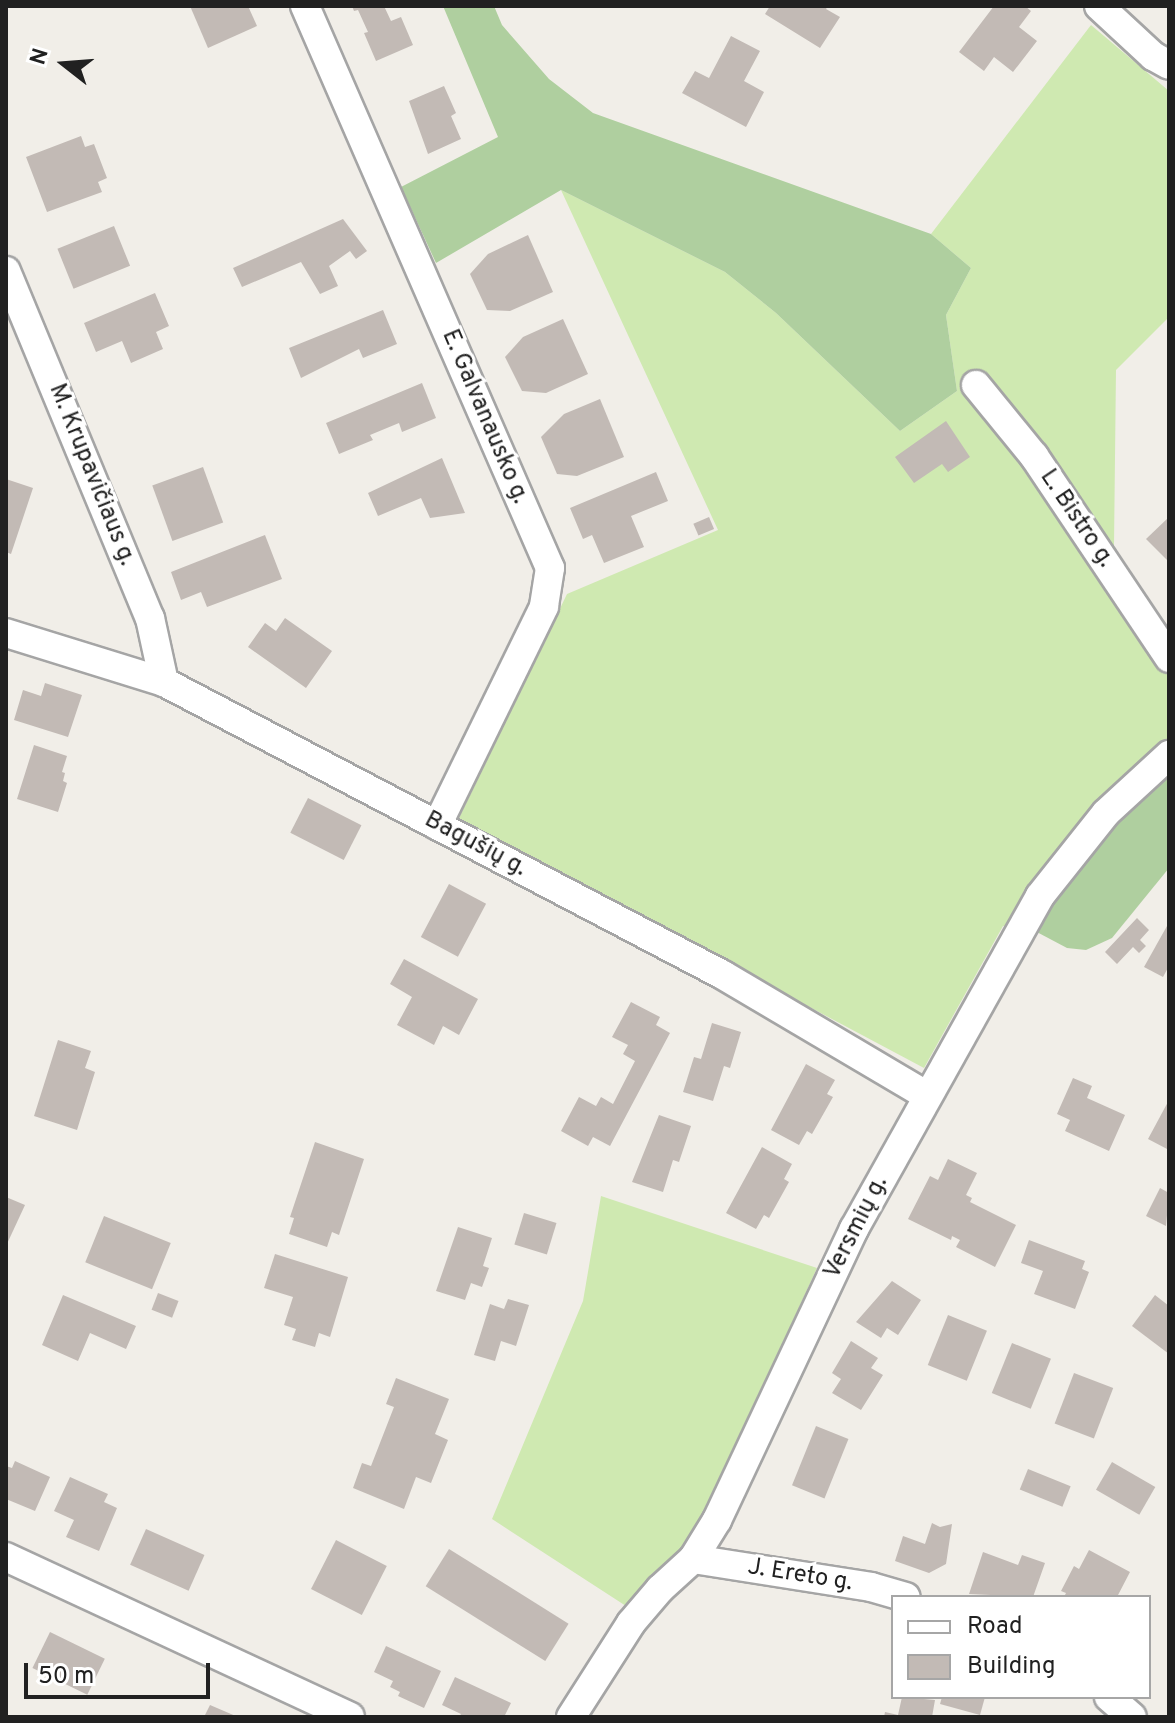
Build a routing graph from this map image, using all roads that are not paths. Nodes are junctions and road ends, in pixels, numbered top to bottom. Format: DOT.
graph roads {
  1 [pos="305,6"];
  2 [pos="1099,6"];
  3 [pos="1169,65"];
  4 [pos="6,271"];
  5 [pos="976,385"];
  6 [pos="6,633"];
  7 [pos="1169,658"];
  8 [pos="164,682"];
  9 [pos="1169,755"];
  10 [pos="437,825"];
  11 [pos="926,1095"];
  12 [pos="6,1557"];
  13 [pos="693,1559"];
  14 [pos="899,1595"];
  15 [pos="1111,1699"];
  16 [pos="350,1717"];
  17 [pos="571,1717"];
  18 [pos="1132,1717"];
  1 -- 10 [label="street, E. Galvanausko g."];
  2 -- 3 [label="street"];
  4 -- 8 [label="street, M. Krupavičiaus g."];
  5 -- 7 [label="street, L. Bistro g."];
  6 -- 8 [label="street, Bagušių g."];
  8 -- 10 [label="street, Bagušių g."];
  9 -- 11 [label="street, Versmių g."];
  10 -- 11 [label="street, Bagušių g."];
  11 -- 13 [label="street, Versmių g."];
  12 -- 16 [label="street"];
  13 -- 14 [label="street, J. Ereto g."];
  13 -- 17 [label="street, Versmių g."];
  15 -- 18 [label="street"];
}
